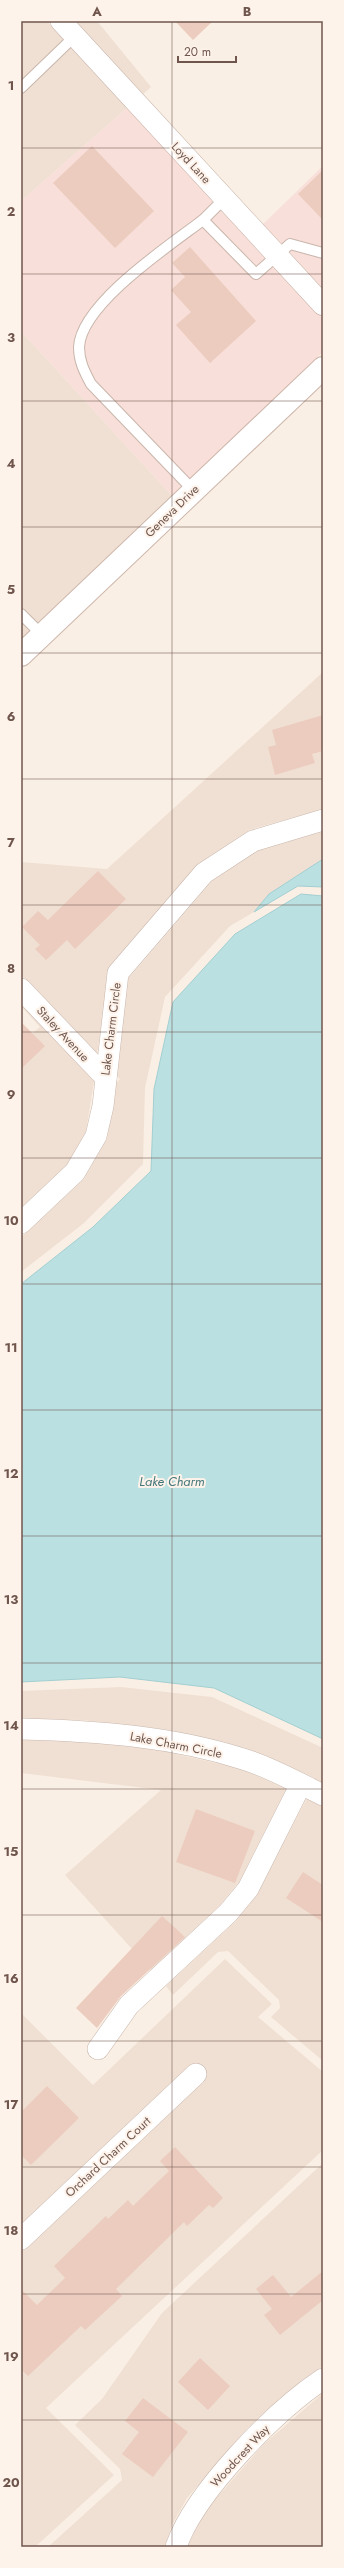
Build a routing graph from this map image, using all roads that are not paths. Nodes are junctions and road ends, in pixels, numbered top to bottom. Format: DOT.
graph roads {
  1 [pos="61,21"];
  2 [pos="75,36"];
  3 [pos="21,88"];
  4 [pos="224,199"];
  5 [pos="203,220"];
  6 [pos="323,253"];
  7 [pos="277,256"];
  8 [pos="323,305"];
  9 [pos="323,368"];
  10 [pos="194,491"];
  11 [pos="21,614"];
  12 [pos="42,635"];
  13 [pos="21,655"];
  14 [pos="323,820"];
  15 [pos="21,989"];
  16 [pos="106,1078"];
  17 [pos="21,1223"];
  18 [pos="21,1729"];
  19 [pos="301,1784"];
  20 [pos="323,1796"];
  21 [pos="98,2049"];
  22 [pos="196,2074"];
  23 [pos="25,2229"];
  24 [pos="323,2380"];
  25 [pos="176,2547"];
  1 -- 2 [label="street, Loyd Lane"];
  2 -- 3 [label="lane"];
  2 -- 4 [label="street, Loyd Lane"];
  4 -- 5 [label="lane"];
  4 -- 7 [label="street, Loyd Lane"];
  5 -- 7 [label="lane"];
  5 -- 10 [label="lane"];
  6 -- 7 [label="lane"];
  7 -- 8 [label="street, Loyd Lane"];
  9 -- 10 [label="main road, Geneva Drive"];
  10 -- 12 [label="main road, Geneva Drive"];
  11 -- 12 [label="lane"];
  12 -- 13 [label="main road, Geneva Drive"];
  14 -- 16 [label="street, Lake Charm Circle"];
  15 -- 16 [label="street, Staley Avenue"];
  16 -- 17 [label="street, Lake Charm Circle"];
  18 -- 19 [label="street, Lake Charm Circle"];
  19 -- 20 [label="street, Lake Charm Circle"];
  19 -- 21 [label="street"];
  22 -- 23 [label="street, Orchard Charm Court"];
  24 -- 25 [label="street, Woodcrest Way"];
}
